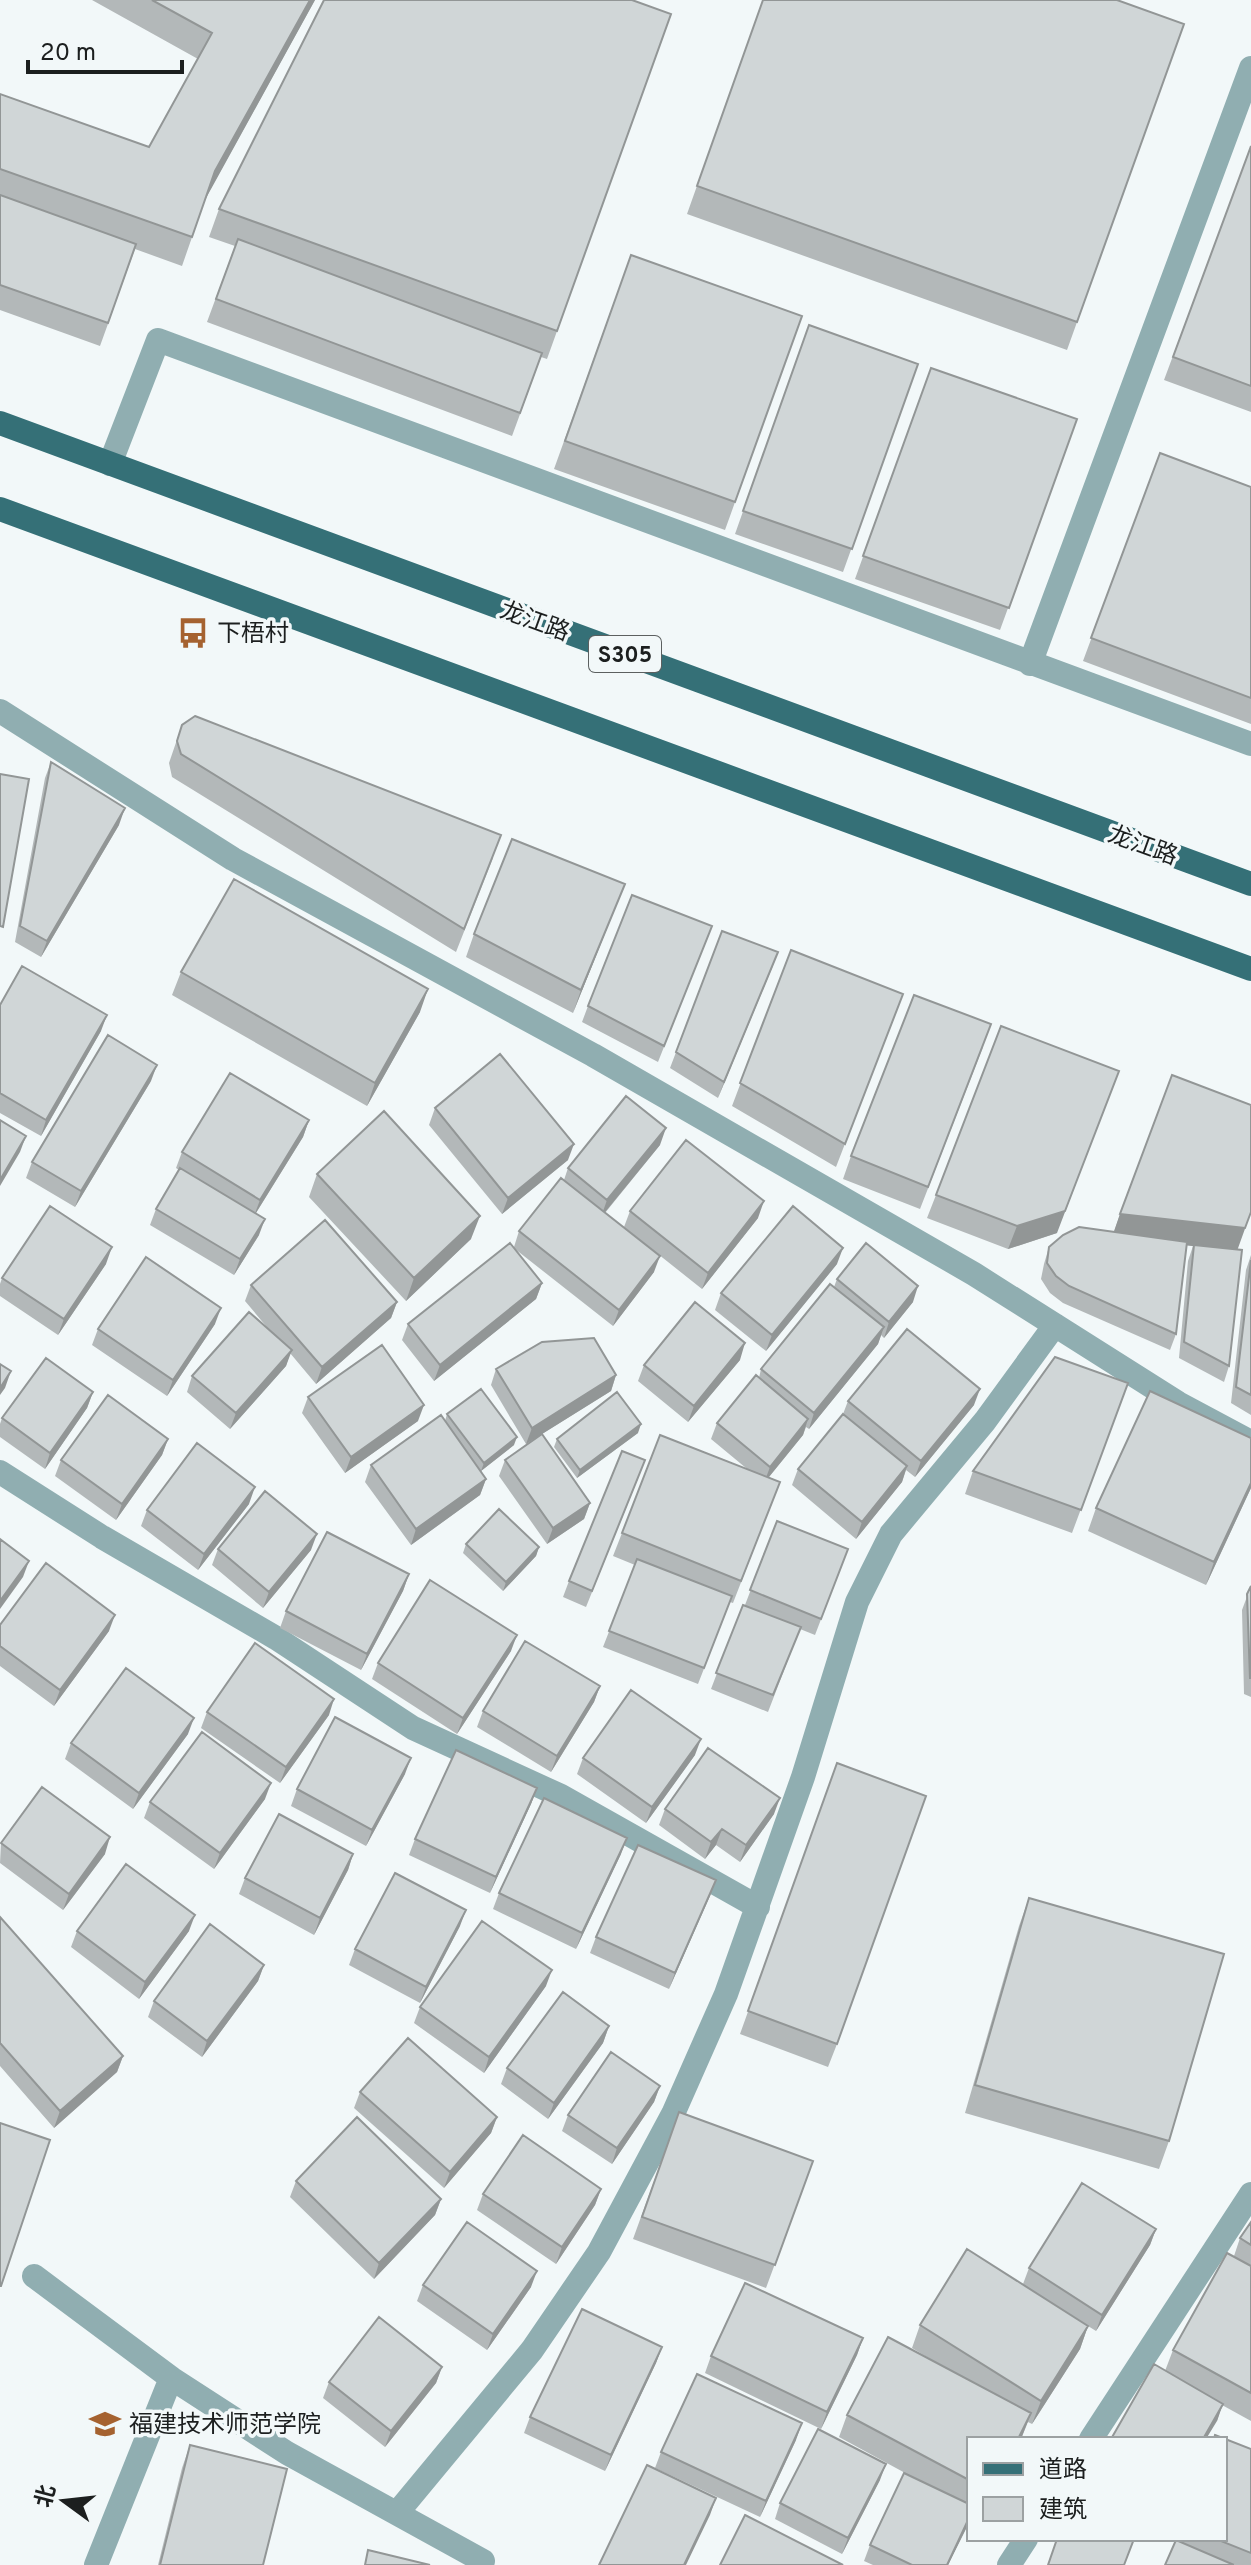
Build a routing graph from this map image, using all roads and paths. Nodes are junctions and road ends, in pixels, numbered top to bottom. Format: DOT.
graph roads {
  1 [pos="1251,68"];
  2 [pos="0,423"];
  3 [pos="110,464"];
  4 [pos="0,509"];
  5 [pos="1030,664"];
  6 [pos="0,711"];
  7 [pos="1251,744"];
  8 [pos="1251,884"];
  9 [pos="1251,969"];
  10 [pos="1055,1325"];
  11 [pos="1251,1442"];
  12 [pos="0,1472"];
  13 [pos="758,1907"];
  14 [pos="1251,2194"];
  15 [pos="34,2276"];
  16 [pos="171,2378"];
  17 [pos="1092,2437"];
  18 [pos="397,2513"];
  19 [pos="1025,2541"];
  20 [pos="483,2561"];
  21 [pos="96,2565"];
  22 [pos="1009,2565"];
  1 -- 5 [label="street"];
  2 -- 3 [label="main road, 龙江路 / S305"];
  3 -- 5 [label="street"];
  3 -- 8 [label="main road, 龙江路 / S305"];
  4 -- 9 [label="main road"];
  5 -- 7 [label="street"];
  6 -- 10 [label="street"];
  10 -- 11 [label="street"];
  10 -- 13 [label="street"];
  12 -- 13 [label="street"];
  13 -- 18 [label="street"];
  14 -- 17 [label="street"];
  15 -- 16 [label="street"];
  16 -- 18 [label="street"];
  16 -- 21 [label="street"];
  18 -- 20 [label="street"];
  19 -- 22 [label="street"];
}
